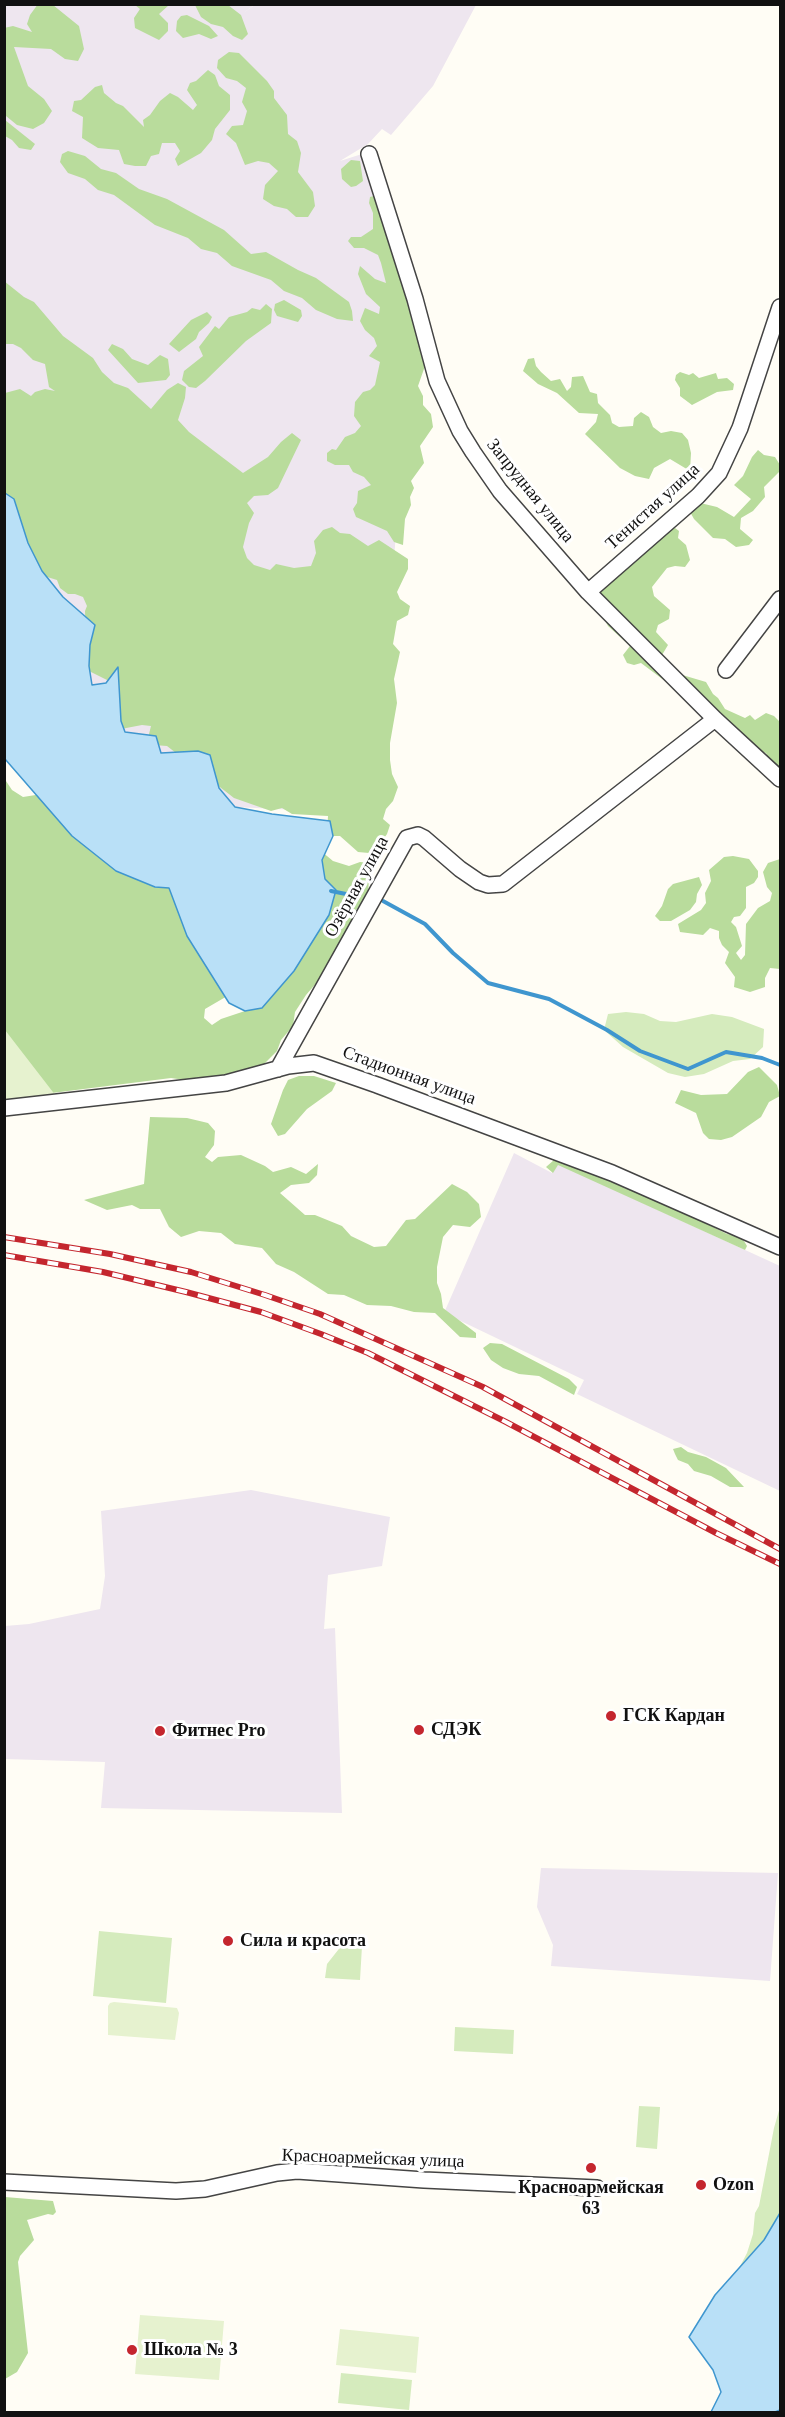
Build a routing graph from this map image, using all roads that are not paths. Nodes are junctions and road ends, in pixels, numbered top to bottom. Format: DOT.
graph roads {
  1 [pos="369,154"];
  2 [pos="780,307"];
  3 [pos="588,592"];
  4 [pos="780,599"];
  5 [pos="726,670"];
  6 [pos="715,719"];
  7 [pos="780,779"];
  8 [pos="278,1070"];
  9 [pos="4,1108"];
  10 [pos="780,1247"];
  11 [pos="4,2182"];
  12 [pos="597,2188"];
  1 -- 3 [label="street, Запрудная улица"];
  2 -- 3 [label="street, Тенистая улица"];
  3 -- 6 [label="street, Запрудная улица"];
  4 -- 5 [label="street"];
  6 -- 7 [label="street, Запрудная улица"];
  6 -- 8 [label="street, Озёрная улица"];
  8 -- 9 [label="street, Стадионная улица"];
  8 -- 10 [label="street, Стадионная улица"];
  11 -- 12 [label="street, Красноармейская улица"];
}
